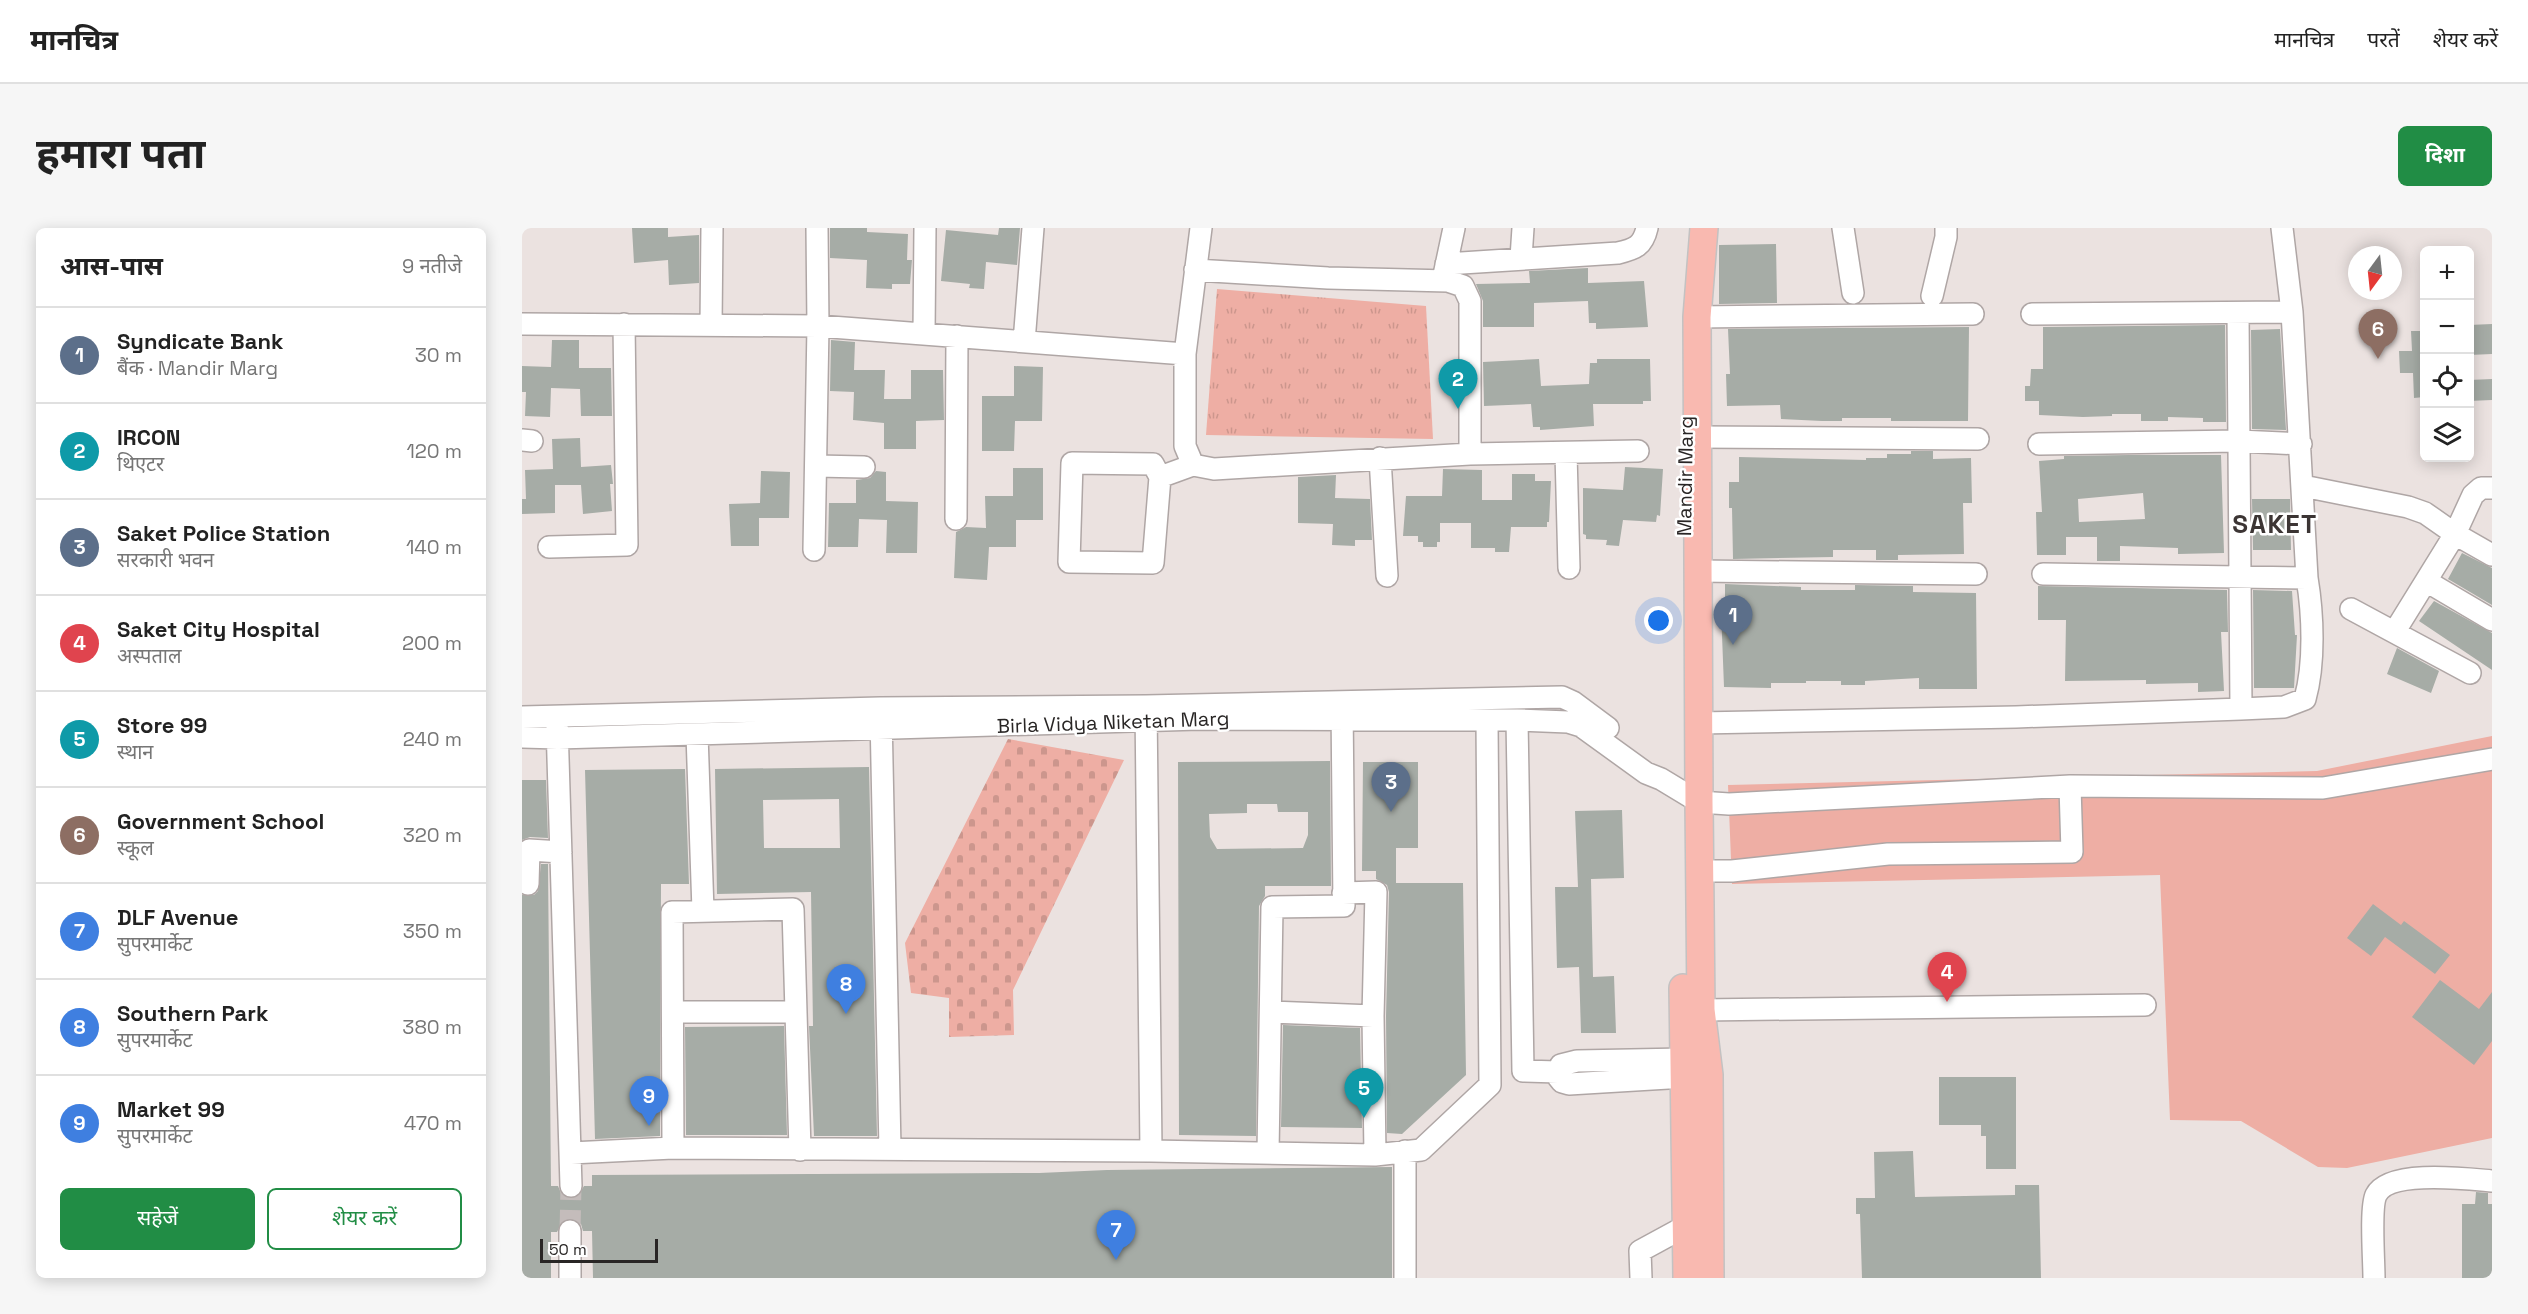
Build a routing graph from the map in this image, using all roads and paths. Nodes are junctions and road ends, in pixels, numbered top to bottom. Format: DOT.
graph roads {
  1 [pos="712,228"];
  2 [pos="817,228"];
  3 [pos="925,228"];
  4 [pos="1033,228"];
  5 [pos="1201,228"];
  6 [pos="1454,228"];
  7 [pos="1523,228"];
  8 [pos="1647,228"];
  9 [pos="1688,228"];
  10 [pos="1704,228"];
  11 [pos="1843,228"];
  12 [pos="1946,228"];
  13 [pos="2282,228"];
  14 [pos="1521,258"];
  15 [pos="1195,270"];
  16 [pos="1445,272"];
  17 [pos="1853,293"];
  18 [pos="1932,296"];
  19 [pos="2292,312"];
  20 [pos="2238,313"];
  21 [pos="1973,314"];
  22 [pos="2032,314"];
  23 [pos="1697,317"];
  24 [pos="522,324"];
  25 [pos="624,324"];
  26 [pos="711,325"];
  27 [pos="818,326"];
  28 [pos="924,334"];
  29 [pos="957,336"];
  30 [pos="1024,342"];
  31 [pos="1185,354"];
  32 [pos="1697,437"];
  33 [pos="1978,439"];
  34 [pos="2239,441"];
  35 [pos="2039,444"];
  36 [pos="2301,444"];
  37 [pos="1638,451"];
  38 [pos="1566,453"];
  39 [pos="1470,454"];
  40 [pos="1380,458"];
  41 [pos="1193,465"];
  42 [pos="816,466"];
  43 [pos="864,467"];
  44 [pos="1160,477"];
  45 [pos="2303,486"];
  46 [pos="2492,488"];
  47 [pos="956,519"];
  48 [pos="2455,534"];
  49 [pos="549,547"];
  50 [pos="814,550"];
  51 [pos="2492,555"];
  52 [pos="1569,568"];
  53 [pos="1698,571"];
  54 [pos="1976,574"];
  55 [pos="2043,574"];
  56 [pos="1387,576"];
  57 [pos="2240,577"];
  58 [pos="2307,578"];
  59 [pos="2426,581"];
  60 [pos="2351,609"];
  61 [pos="2492,620"];
  62 [pos="2396,631"];
  63 [pos="2470,673"];
  64 [pos="2241,709"];
  65 [pos="1342,710"];
  66 [pos="1147,713"];
  67 [pos="522,717"];
  68 [pos="557,717"];
  69 [pos="881,718"];
  70 [pos="1517,720"];
  71 [pos="1487,721"];
  72 [pos="1691,723"];
  73 [pos="697,734"];
  74 [pos="522,737"];
  75 [pos="558,738"];
  76 [pos="2492,759"];
  77 [pos="2070,786"];
  78 [pos="1681,791"];
  79 [pos="561,852"];
  80 [pos="1700,871"];
  81 [pos="528,884"];
  82 [pos="1343,893"];
  83 [pos="703,911"];
  84 [pos="2145,1005"];
  85 [pos="1701,1010"];
  86 [pos="673,1012"];
  87 [pos="796,1012"];
  88 [pos="1271,1012"];
  89 [pos="1373,1016"];
  90 [pos="1693,1070"];
  91 [pos="674,1148"];
  92 [pos="890,1149"];
  93 [pos="800,1150"];
  94 [pos="1151,1151"];
  95 [pos="1405,1151"];
  96 [pos="571,1153"];
  97 [pos="1268,1154"];
  98 [pos="1375,1155"];
  99 [pos="2492,1181"];
  100 [pos="571,1186"];
  101 [pos="1686,1226"];
  102 [pos="570,1232"];
  103 [pos="570,1278"];
  104 [pos="1405,1278"];
  105 [pos="1641,1278"];
  106 [pos="1687,1278"];
  107 [pos="1710,1278"];
  108 [pos="2374,1278"];
  1 -- 26 [label="street"];
  2 -- 27 [label="street"];
  3 -- 28 [label="street"];
  4 -- 30 [label="street"];
  5 -- 15 [label="street"];
  6 -- 16 [label="street"];
  7 -- 14 [label="street"];
  8 -- 14 [label="street"];
  9 -- 72 [label="main road, Mandir Marg"];
  10 -- 23 [label="main road, Mandir Marg"];
  11 -- 17 [label="street"];
  12 -- 18 [label="street"];
  13 -- 19 [label="street"];
  14 -- 16 [label="street"];
  15 -- 16 [label="street"];
  15 -- 31 [label="street"];
  16 -- 39 [label="street"];
  19 -- 20 [label="street"];
  19 -- 36 [label="street"];
  20 -- 22 [label="street"];
  20 -- 34 [label="street"];
  21 -- 23 [label="street"];
  23 -- 32 [label="main road, Mandir Marg"];
  24 -- 25 [label="street"];
  25 -- 26 [label="street"];
  25 -- 49 [label="street"];
  26 -- 27 [label="street"];
  27 -- 28 [label="street"];
  27 -- 42 [label="street"];
  28 -- 29 [label="street"];
  29 -- 30 [label="street"];
  29 -- 47 [label="street"];
  30 -- 31 [label="street"];
  31 -- 41 [label="street"];
  32 -- 33 [label="street"];
  32 -- 53 [label="main road, Mandir Marg"];
  34 -- 35 [label="street"];
  34 -- 36 [label="street"];
  34 -- 57 [label="street"];
  36 -- 45 [label="street"];
  37 -- 38 [label="street"];
  38 -- 39 [label="street"];
  38 -- 52 [label="street"];
  39 -- 40 [label="street"];
  40 -- 41 [label="street"];
  40 -- 56 [label="street"];
  41 -- 44 [label="street"];
  42 -- 43 [label="street"];
  42 -- 50 [label="street"];
  44 -- 44 [label="street"];
  45 -- 48 [label="street"];
  45 -- 58 [label="street"];
  46 -- 48 [label="street"];
  48 -- 51 [label="street"];
  48 -- 59 [label="street"];
  53 -- 54 [label="street"];
  53 -- 72 [label="main road, Mandir Marg"];
  55 -- 57 [label="street"];
  57 -- 58 [label="street"];
  57 -- 64 [label="street"];
  58 -- 64 [label="street"];
  59 -- 61 [label="street"];
  59 -- 62 [label="street"];
  60 -- 62 [label="street"];
  62 -- 63 [label="street"];
  64 -- 72 [label="street"];
  65 -- 66 [label="street"];
  65 -- 71 [label="street"];
  65 -- 78 [label="street"];
  65 -- 82 [label="street"];
  66 -- 69 [label="street"];
  66 -- 94 [label="street"];
  67 -- 68 [label="street"];
  68 -- 69 [label="street"];
  68 -- 75 [label="street"];
  69 -- 73 [label="street"];
  69 -- 92 [label="street"];
  70 -- 71 [label="street"];
  70 -- 78 [label="street"];
  70 -- 90 [label="street"];
  71 -- 95 [label="street"];
  72 -- 78 [label="main road"];
  73 -- 75 [label="street"];
  73 -- 83 [label="street"];
  74 -- 75 [label="street"];
  75 -- 79 [label="street"];
  76 -- 77 [label="street"];
  77 -- 78 [label="street"];
  77 -- 80 [label="street"];
  78 -- 80 [label="main road"];
  78 -- 90 [label="main road"];
  79 -- 81 [label="street"];
  79 -- 96 [label="street"];
  80 -- 85 [label="main road"];
  82 -- 88 [label="street"];
  82 -- 89 [label="street"];
  83 -- 86 [label="street"];
  83 -- 87 [label="street"];
  84 -- 85 [label="street"];
  85 -- 90 [label="main road"];
  86 -- 87 [label="street"];
  86 -- 91 [label="street"];
  87 -- 93 [label="street"];
  88 -- 89 [label="street"];
  88 -- 97 [label="street"];
  89 -- 98 [label="street"];
  90 -- 101 [label="main road"];
  90 -- 107 [label="main road"];
  91 -- 93 [label="street"];
  91 -- 96 [label="street"];
  92 -- 93 [label="street"];
  92 -- 94 [label="street"];
  94 -- 97 [label="street"];
  95 -- 98 [label="street"];
  95 -- 104 [label="street"];
  96 -- 100 [label="street"];
  97 -- 98 [label="street"];
  99 -- 108 [label="street"];
  101 -- 105 [label="street"];
  101 -- 106 [label="main road"];
  102 -- 103 [label="street"];
}
